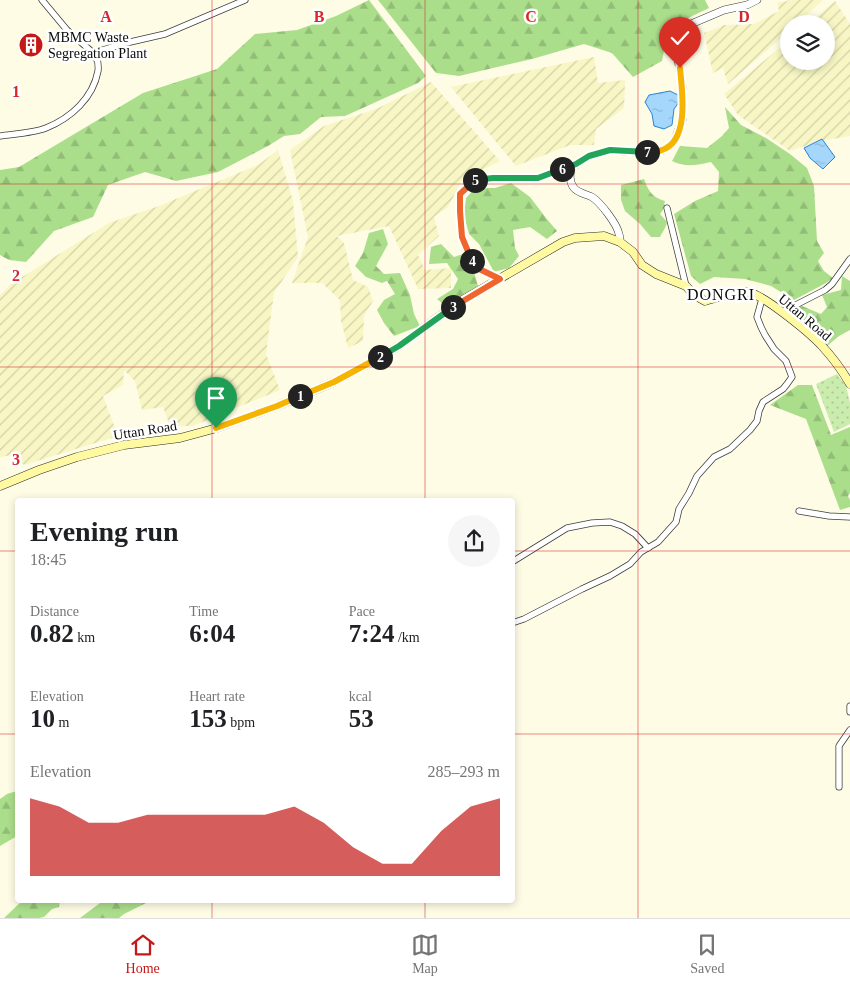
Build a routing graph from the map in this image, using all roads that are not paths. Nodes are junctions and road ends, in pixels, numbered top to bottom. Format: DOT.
graph roads {
  1 [pos="42,0"];
  2 [pos="245,0"];
  3 [pos="757,0"];
  4 [pos="97,63"];
  5 [pos="0,136"];
  6 [pos="571,166"];
  7 [pos="667,208"];
  8 [pos="620,242"];
  9 [pos="850,259"];
  10 [pos="500,279"];
  11 [pos="686,286"];
  12 [pos="762,298"];
  13 [pos="782,312"];
  14 [pos="850,384"];
  15 [pos="0,486"];
  16 [pos="799,510"];
  17 [pos="850,517"];
  18 [pos="648,548"];
  19 [pos="515,560"];
  20 [pos="515,621"];
  21 [pos="850,706"];
  22 [pos="850,712"];
  23 [pos="850,730"];
  24 [pos="839,787"];
  1 -- 4 [label="street"];
  2 -- 4 [label="street"];
  3 -- 6 [label="street"];
  4 -- 5 [label="street"];
  6 -- 8 [label="street"];
  6 -- 10 [label="street"];
  7 -- 11 [label="street"];
  8 -- 10 [label="main road, Uttan Road"];
  8 -- 11 [label="main road, Uttan Road"];
  9 -- 13 [label="street"];
  10 -- 15 [label="main road, Uttan Road"];
  11 -- 12 [label="main road, Uttan Road"];
  12 -- 13 [label="main road, Uttan Road"];
  12 -- 18 [label="street"];
  13 -- 14 [label="main road, Uttan Road"];
  16 -- 17 [label="street"];
  18 -- 19 [label="street"];
  18 -- 20 [label="street"];
  21 -- 22 [label="street"];
  23 -- 24 [label="street"];
}
